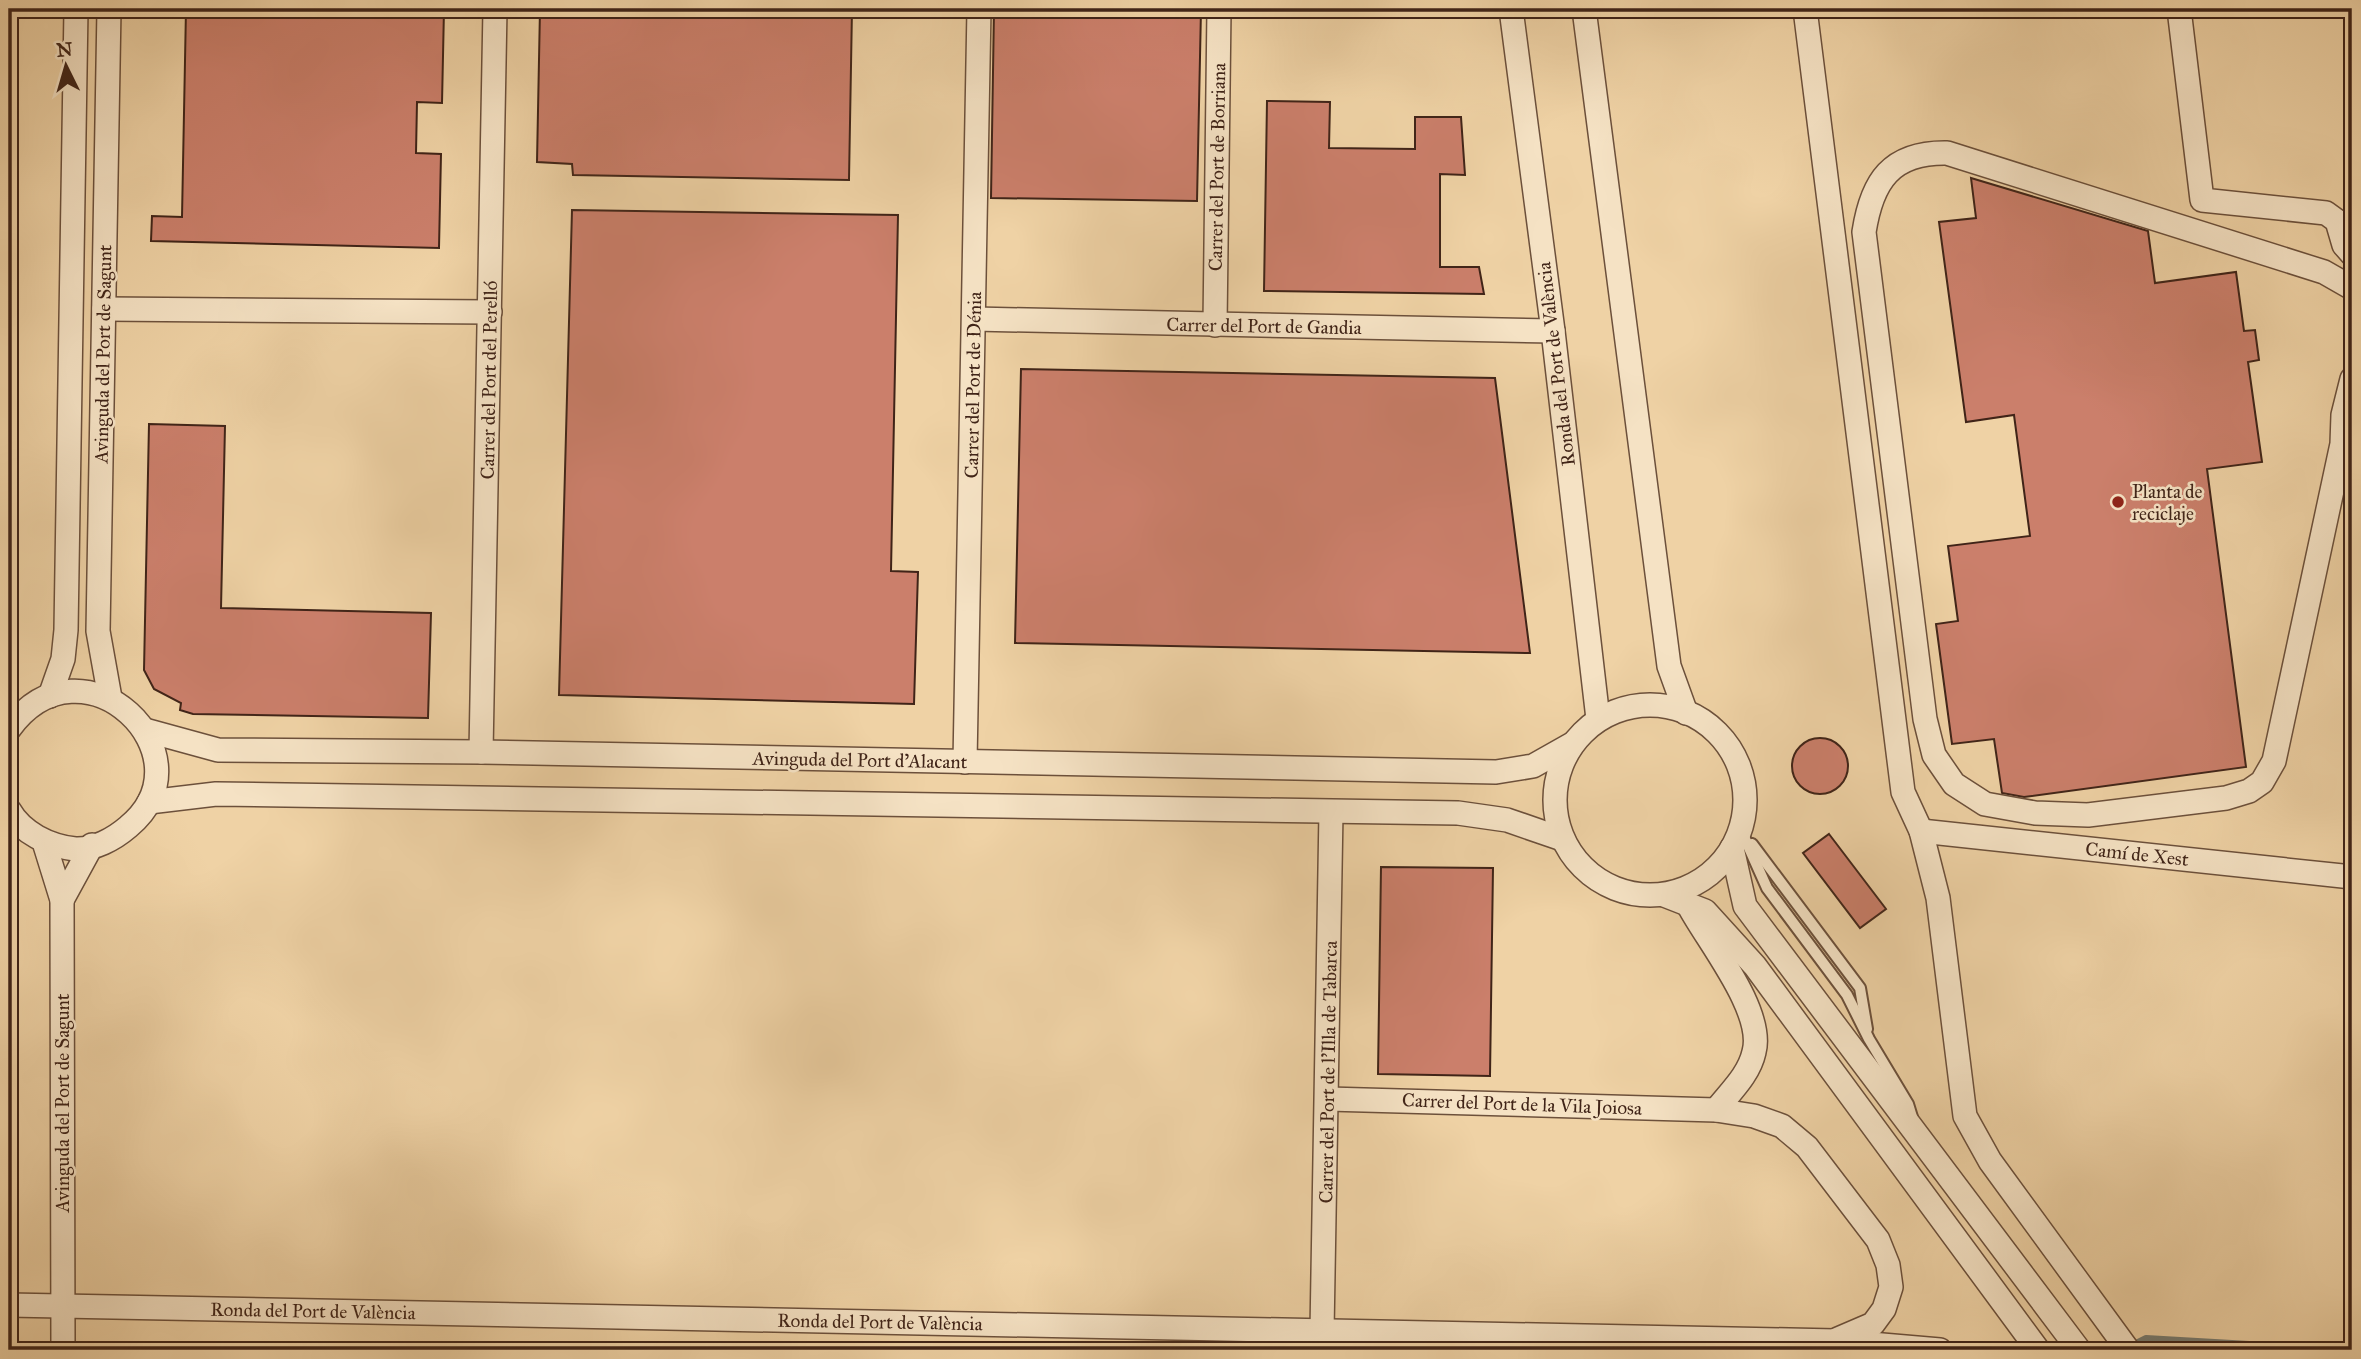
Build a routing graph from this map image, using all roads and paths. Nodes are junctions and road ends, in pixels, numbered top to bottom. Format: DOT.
graph roads {
  1 [pos="76,9"];
  2 [pos="109,9"];
  3 [pos="495,9"];
  4 [pos="979,9"];
  5 [pos="1219,9"];
  6 [pos="1511,9"];
  7 [pos="1584,9"];
  8 [pos="1805,9"];
  9 [pos="2179,9"];
  10 [pos="2352,254"];
  11 [pos="2324,272"];
  12 [pos="2352,275"];
  13 [pos="2352,288"];
  14 [pos="104,309"];
  15 [pos="490,312"];
  16 [pos="974,318"];
  17 [pos="1215,325"];
  18 [pos="1553,331"];
  19 [pos="2352,379"];
  20 [pos="2347,439"];
  21 [pos="50,696"];
  22 [pos="110,698"];
  23 [pos="1686,713"];
  24 [pos="1598,719"];
  25 [pos="9,729"];
  26 [pos="145,730"];
  27 [pos="1572,744"];
  28 [pos="481,752"];
  29 [pos="965,762"];
  30 [pos="149,802"];
  31 [pos="9,810"];
  32 [pos="1331,813"];
  33 [pos="1921,831"];
  34 [pos="1562,839"];
  35 [pos="1736,839"];
  36 [pos="44,842"];
  37 [pos="92,845"];
  38 [pos="2352,877"];
  39 [pos="1664,895"];
  40 [pos="62,900"];
  41 [pos="1689,905"];
  42 [pos="1328,1099"];
  43 [pos="1716,1110"];
  44 [pos="1917,1136"];
  45 [pos="9,1305"];
  46 [pos="63,1306"];
  47 [pos="1322,1331"];
  48 [pos="1836,1340"];
  49 [pos="63,1350"];
  50 [pos="1940,1350"];
  51 [pos="2038,1350"];
  52 [pos="2078,1350"];
  53 [pos="2128,1350"];
  1 -- 21 [label="street, Avinguda del Port de Sagunt"];
  2 -- 14 [label="street, Avinguda del Port de Sagunt"];
  3 -- 15 [label="street, Carrer del Port del Perelló"];
  4 -- 16 [label="street, Carrer del Port de Dénia"];
  5 -- 17 [label="street, Carrer del Port de Borriana"];
  6 -- 18 [label="street, Ronda del Port de València"];
  7 -- 23 [label="street"];
  8 -- 33 [label="street"];
  9 -- 10 [label="street"];
  11 -- 12 [label="street"];
  11 -- 13 [label="street"];
  11 -- 20 [label="street"];
  14 -- 15 [label="street"];
  14 -- 22 [label="street, Avinguda del Port de Sagunt"];
  15 -- 28 [label="street, Carrer del Port del Perelló"];
  16 -- 17 [label="street, Carrer del Port de Gandia"];
  16 -- 29 [label="street, Carrer del Port de Dénia"];
  17 -- 18 [label="street, Carrer del Port de Gandia"];
  18 -- 24 [label="street, Ronda del Port de València"];
  19 -- 20 [label="street"];
  21 -- 22 [label="street"];
  21 -- 25 [label="street"];
  22 -- 26 [label="street"];
  23 -- 24 [label="street"];
  23 -- 35 [label="street"];
  24 -- 27 [label="street"];
  26 -- 28 [label="street, Avinguda del Port d'Alacant"];
  26 -- 30 [label="street"];
  27 -- 29 [label="street, Avinguda del Port d'Alacant"];
  27 -- 34 [label="street"];
  28 -- 29 [label="street, Avinguda del Port d'Alacant"];
  30 -- 32 [label="street"];
  30 -- 37 [label="street"];
  31 -- 36 [label="street"];
  32 -- 34 [label="street"];
  32 -- 42 [label="street, Carrer del Port de l'Illa de Tabarca"];
  33 -- 38 [label="street, Camí de Xest"];
  33 -- 53 [label="street"];
  34 -- 39 [label="street"];
  35 -- 39 [label="street"];
  35 -- 44 [label="lane"];
  35 -- 44 [label="street"];
  36 -- 37 [label="street"];
  36 -- 40 [label="street, Avinguda del Port de Sagunt"];
  37 -- 40 [label="street, Avinguda del Port de Sagunt"];
  39 -- 41 [label="street"];
  40 -- 46 [label="street, Avinguda del Port de Sagunt"];
  41 -- 43 [label="street"];
  41 -- 51 [label="street"];
  42 -- 43 [label="street, Carrer del Port de la Vila Joiosa"];
  42 -- 47 [label="street, Carrer del Port de l'Illa de Tabarca"];
  43 -- 48 [label="street, Carrer del Port de la Vila Joiosa"];
  44 -- 52 [label="street"];
  45 -- 46 [label="street, Ronda del Port de València"];
  46 -- 47 [label="street, Ronda del Port de València"];
  46 -- 49 [label="street, Avinguda del Port de Sagunt"];
  47 -- 48 [label="street, Ronda del Port de València"];
  48 -- 50 [label="street, Ronda del Port de València"];
}
